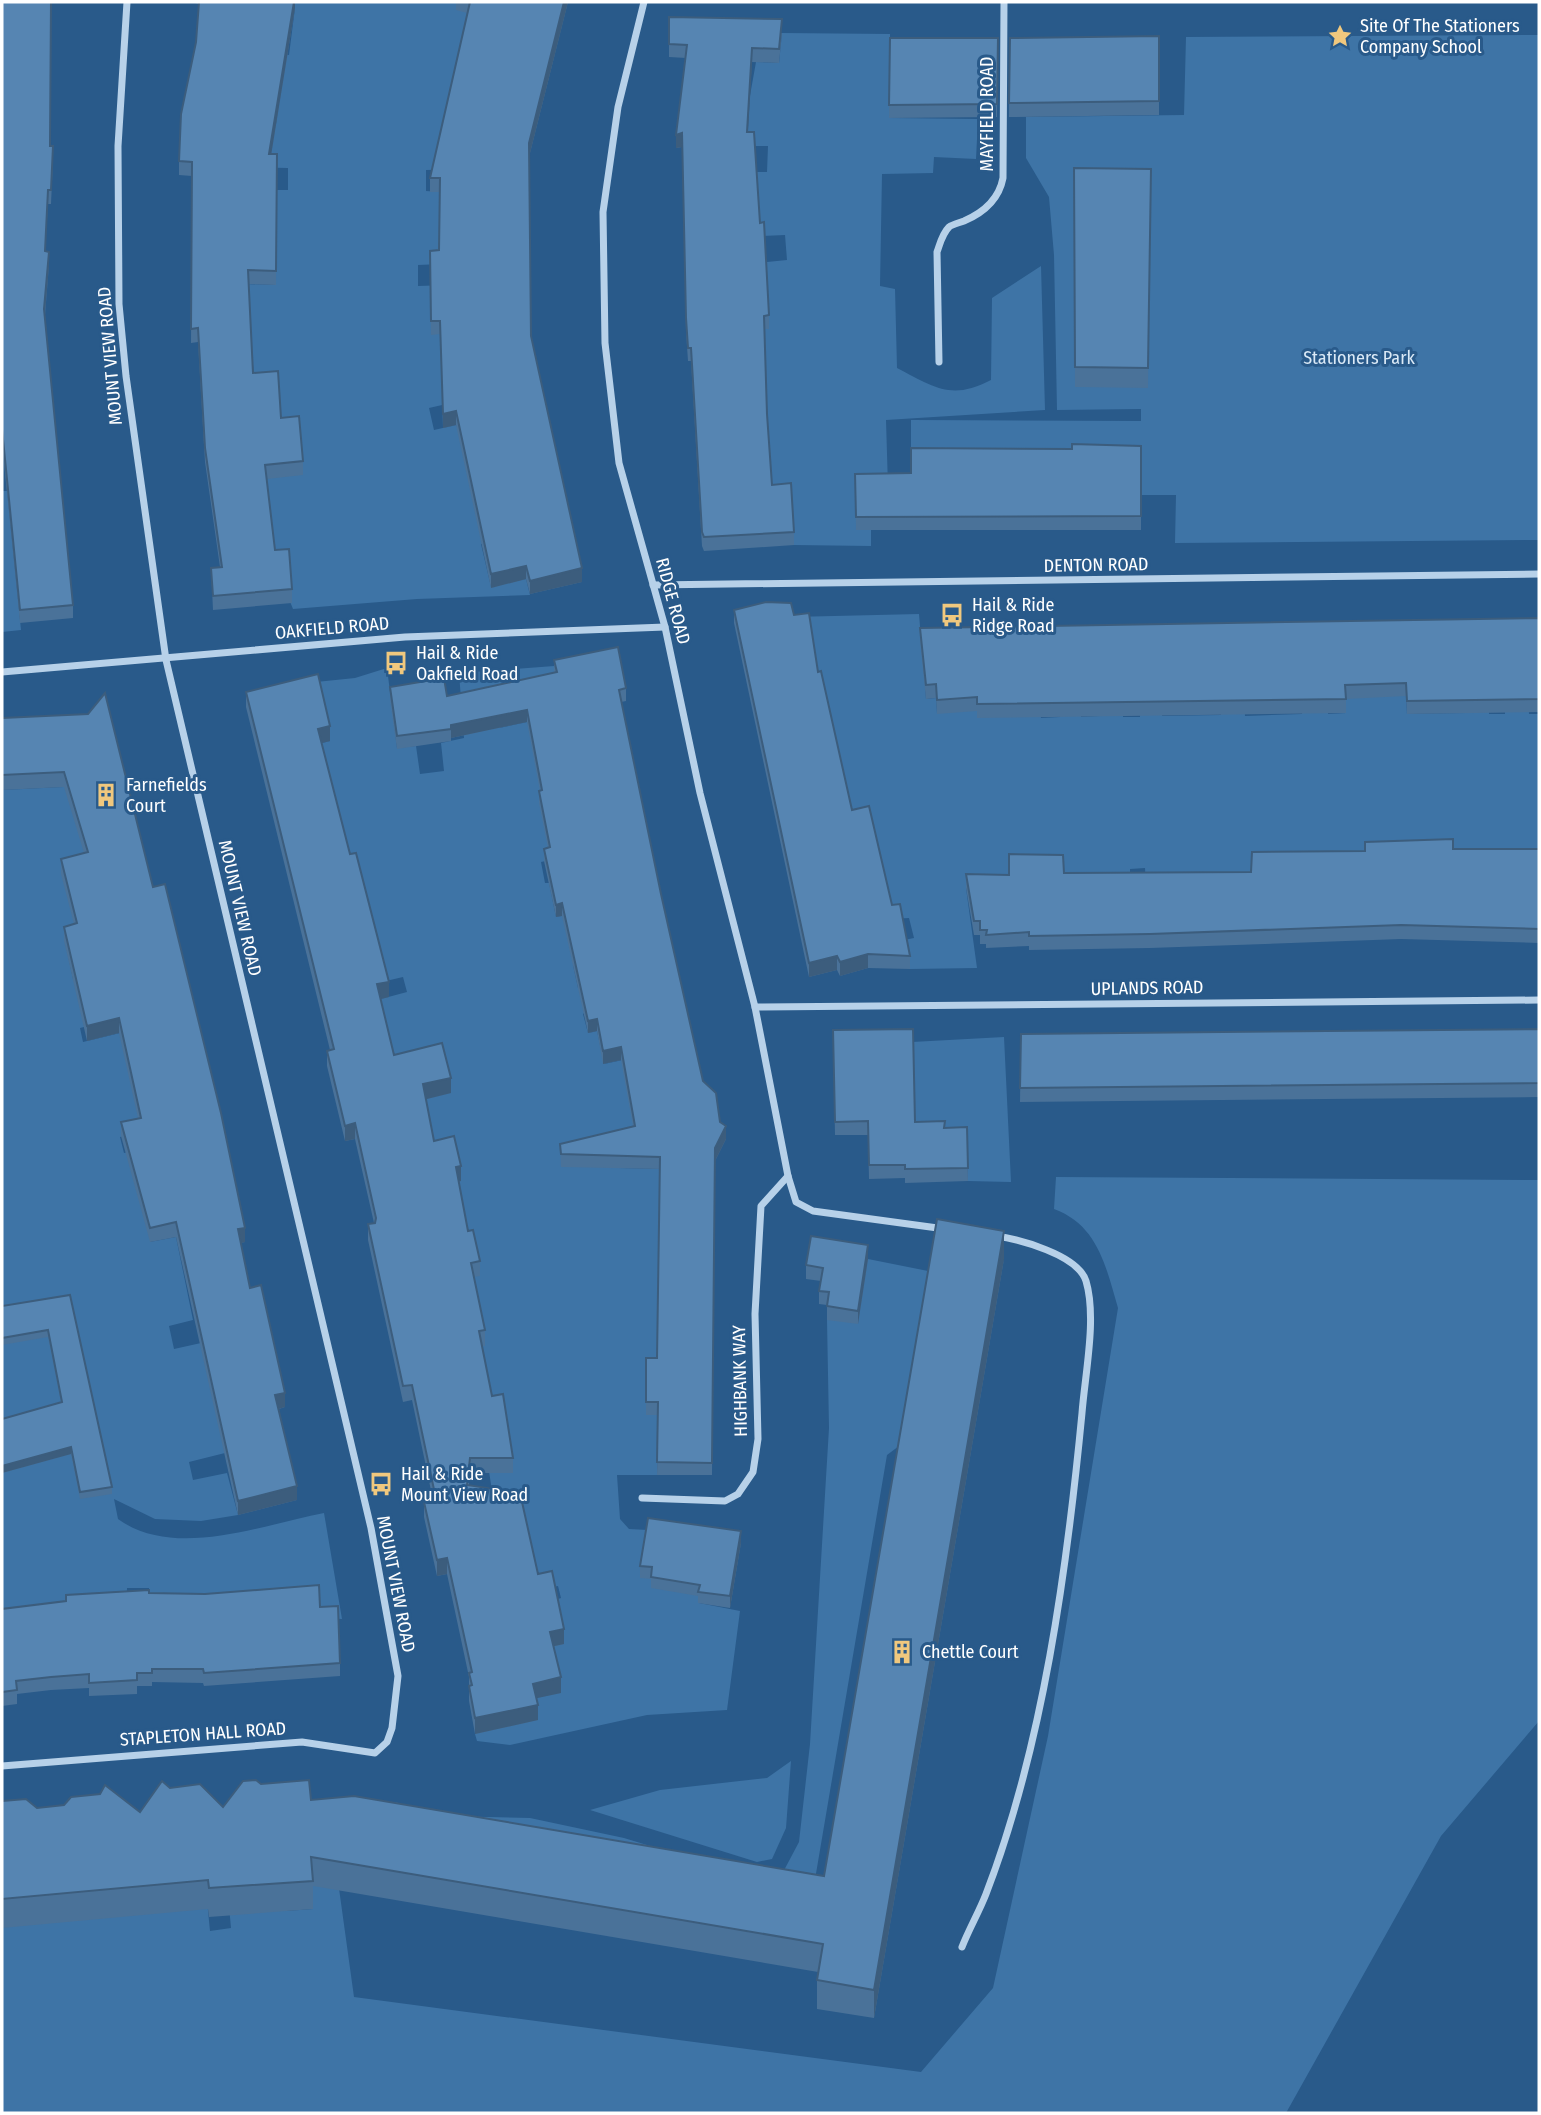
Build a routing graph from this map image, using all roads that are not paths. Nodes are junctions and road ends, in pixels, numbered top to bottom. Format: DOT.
graph roads {
  1 [pos="127,2"];
  2 [pos="644,2"];
  3 [pos="1004,2"];
  4 [pos="939,362"];
  5 [pos="1539,574"];
  6 [pos="653,585"];
  7 [pos="666,628"];
  8 [pos="166,660"];
  9 [pos="2,672"];
  10 [pos="1539,1000"];
  11 [pos="755,1007"];
  12 [pos="788,1176"];
  13 [pos="953,1230"];
  14 [pos="980,1233"];
  15 [pos="642,1498"];
  16 [pos="392,1728"];
  17 [pos="2,1766"];
  18 [pos="962,1947"];
  1 -- 8 [label="street, MOUNT VIEW ROAD"];
  2 -- 6 [label="street, RIDGE ROAD"];
  3 -- 4 [label="street, MAYFIELD ROAD"];
  5 -- 6 [label="street, DENTON ROAD"];
  6 -- 7 [label="street, RIDGE ROAD"];
  7 -- 8 [label="street, OAKFIELD ROAD"];
  7 -- 11 [label="street, RIDGE ROAD"];
  8 -- 9 [label="street, OAKFIELD ROAD"];
  8 -- 16 [label="street, MOUNT VIEW ROAD"];
  10 -- 11 [label="street, UPLANDS ROAD"];
  11 -- 12 [label="street, RIDGE ROAD"];
  12 -- 13 [label="street, RIDGE ROAD"];
  12 -- 15 [label="street, HIGHBANK WAY"];
  14 -- 18 [label="street"];
  16 -- 17 [label="street, STAPLETON HALL ROAD"];
}
